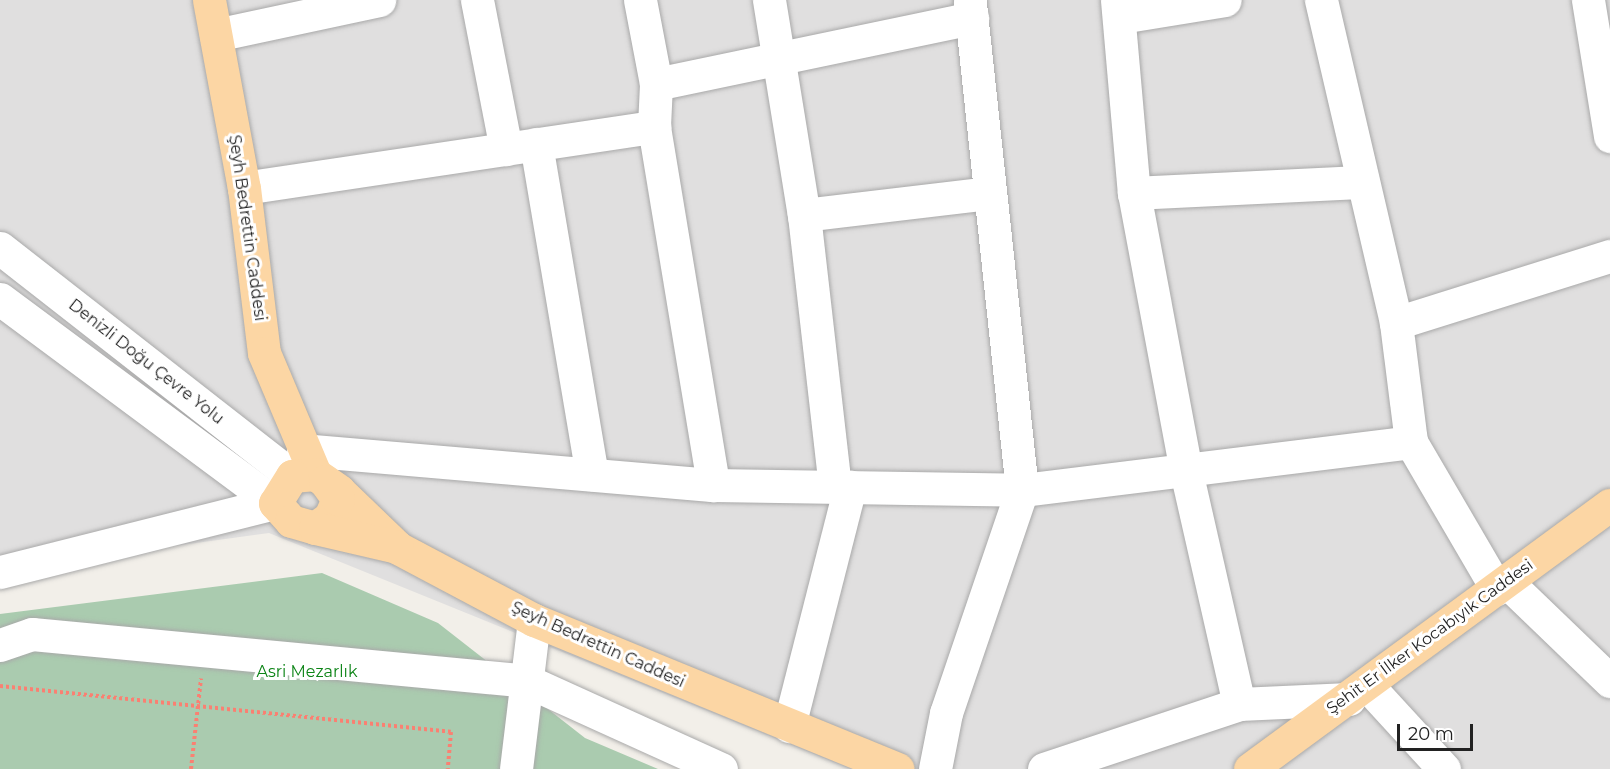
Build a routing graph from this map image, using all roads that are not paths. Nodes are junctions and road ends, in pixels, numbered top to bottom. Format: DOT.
graph roads {
  1 [pos="208,0"];
  2 [pos="379,0"];
  3 [pos="477,0"];
  4 [pos="640,0"];
  5 [pos="769,0"];
  6 [pos="1225,0"];
  7 [pos="1321,0"];
  8 [pos="1588,0"];
  9 [pos="971,9"];
  10 [pos="1118,9"];
  11 [pos="216,36"];
  12 [pos="1603,51"];
  13 [pos="780,57"];
  14 [pos="656,84"];
  15 [pos="654,127"];
  16 [pos="1610,136"];
  17 [pos="521,147"];
  18 [pos="1359,182"];
  19 [pos="244,188"];
  20 [pos="989,193"];
  21 [pos="1134,193"];
  22 [pos="804,215"];
  23 [pos="0,248"];
  24 [pos="1610,256"];
  25 [pos="0,299"];
  26 [pos="1396,323"];
  27 [pos="1411,442"];
  28 [pos="1186,471"];
  29 [pos="592,474"];
  30 [pos="302,477"];
  31 [pos="713,485"];
  32 [pos="843,486"];
  33 [pos="1022,490"];
  34 [pos="1610,505"];
  35 [pos="315,528"];
  36 [pos="398,548"];
  37 [pos="0,572"];
  38 [pos="1502,585"];
  39 [pos="534,620"];
  40 [pos="0,645"];
  41 [pos="527,681"];
  42 [pos="1610,681"];
  43 [pos="1358,692"];
  44 [pos="1239,704"];
  45 [pos="789,726"];
  46 [pos="516,769"];
  47 [pos="721,769"];
  48 [pos="898,769"];
  49 [pos="934,769"];
  50 [pos="1044,769"];
  51 [pos="1250,769"];
  52 [pos="1444,769"];
  1 -- 11 [label="main road, Şeyh Bedrettin Caddesi"];
  2 -- 11 [label="street"];
  3 -- 17 [label="street"];
  4 -- 14 [label="street"];
  5 -- 13 [label="street"];
  6 -- 10 [label="street"];
  7 -- 18 [label="street"];
  8 -- 12 [label="street"];
  9 -- 13 [label="street"];
  9 -- 20 [label="street"];
  10 -- 21 [label="street"];
  11 -- 19 [label="main road, Şeyh Bedrettin Caddesi"];
  12 -- 16 [label="street"];
  13 -- 14 [label="street"];
  13 -- 22 [label="street"];
  14 -- 15 [label="street"];
  15 -- 17 [label="street"];
  15 -- 31 [label="street"];
  17 -- 19 [label="street"];
  17 -- 29 [label="street"];
  18 -- 21 [label="street"];
  18 -- 26 [label="street"];
  19 -- 30 [label="main road, Şeyh Bedrettin Caddesi"];
  20 -- 22 [label="street"];
  20 -- 33 [label="street"];
  21 -- 28 [label="street"];
  22 -- 32 [label="street"];
  23 -- 30 [label="street, Denizli Doğu Çevre Yolu"];
  24 -- 26 [label="street"];
  25 -- 30 [label="street, Denizli Doğu Çevre Yolu"];
  26 -- 27 [label="street"];
  27 -- 28 [label="street"];
  27 -- 38 [label="street"];
  28 -- 33 [label="street"];
  28 -- 44 [label="street"];
  29 -- 30 [label="street"];
  29 -- 31 [label="street"];
  30 -- 35 [label="main road"];
  30 -- 35 [label="main road"];
  30 -- 36 [label="main road, Şeyh Bedrettin Caddesi"];
  30 -- 37 [label="street"];
  31 -- 32 [label="street"];
  32 -- 33 [label="street"];
  32 -- 45 [label="street"];
  33 -- 49 [label="street"];
  34 -- 38 [label="main road, Şehit Er İlker Kocabıyık Caddesi"];
  35 -- 36 [label="main road"];
  36 -- 39 [label="main road, Şeyh Bedrettin Caddesi"];
  38 -- 42 [label="street"];
  38 -- 43 [label="main road, Şehit Er İlker Kocabıyık Caddesi"];
  39 -- 41 [label="street"];
  39 -- 45 [label="main road, Şeyh Bedrettin Caddesi"];
  40 -- 41 [label="street"];
  41 -- 46 [label="street"];
  41 -- 47 [label="street"];
  43 -- 44 [label="street"];
  43 -- 51 [label="main road, Şehit Er İlker Kocabıyık Caddesi"];
  43 -- 52 [label="street"];
  44 -- 50 [label="street"];
  45 -- 48 [label="main road, Şeyh Bedrettin Caddesi"];
}
